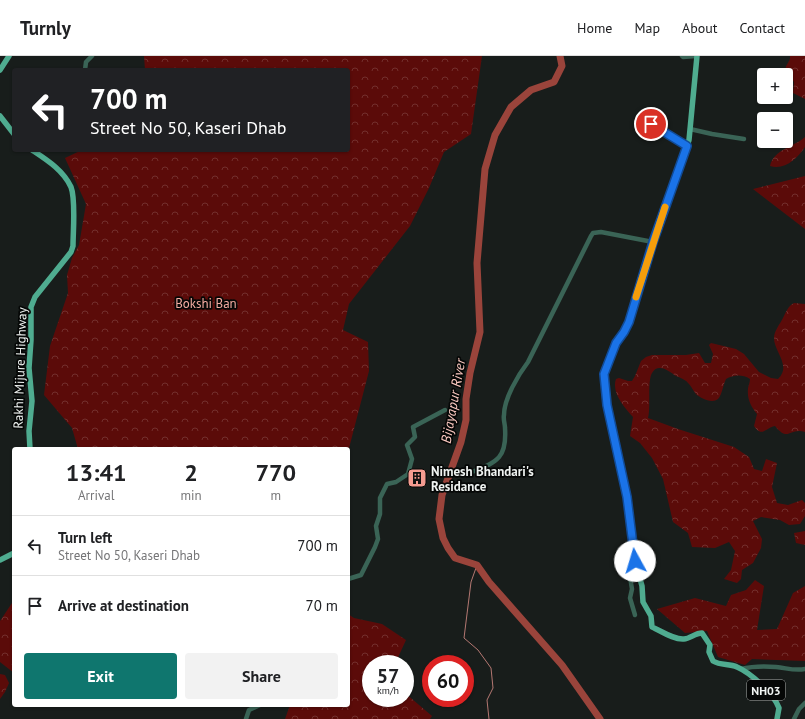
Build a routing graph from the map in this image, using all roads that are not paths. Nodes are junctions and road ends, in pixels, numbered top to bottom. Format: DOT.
graph roads {
  1 [pos="9,56"];
  2 [pos="92,56"];
  3 [pos="682,56"];
  4 [pos="696,56"];
  5 [pos="85,68"];
  6 [pos="0,70"];
  7 [pos="0,116"];
  8 [pos="642,120"];
  9 [pos="690,129"];
  10 [pos="12,131"];
  11 [pos="744,139"];
  12 [pos="687,146"];
  13 [pos="35,152"];
  14 [pos="653,242"];
  15 [pos="445,410"];
  16 [pos="30,447"];
  17 [pos="472,472"];
  18 [pos="12,554"];
  19 [pos="0,560"];
  20 [pos="635,561"];
  21 [pos="350,578"];
  22 [pos="635,615"];
  23 [pos="741,669"];
  24 [pos="805,669"];
  25 [pos="805,703"];
  26 [pos="256,707"];
  27 [pos="246,719"];
  28 [pos="777,719"];
  29 [pos="794,719"];
  1 -- 6 [label="main road"];
  2 -- 5 [label="street"];
  3 -- 4 [label="street"];
  4 -- 9 [label="main road, NH03"];
  7 -- 10 [label="main road"];
  8 -- 12 [label="street"];
  9 -- 11 [label="street"];
  9 -- 12 [label="main road, NH03"];
  12 -- 14 [label="main road, NH03"];
  13 -- 16 [label="main road, Rakhi Mijure Highway"];
  14 -- 17 [label="street"];
  14 -- 20 [label="main road, NH03"];
  15 -- 21 [label="street"];
  18 -- 19 [label="main road"];
  20 -- 22 [label="street"];
  20 -- 23 [label="main road, NH03"];
  23 -- 24 [label="street"];
  23 -- 28 [label="main road, NH03"];
  25 -- 29 [label="street"];
  26 -- 27 [label="street"];
}
